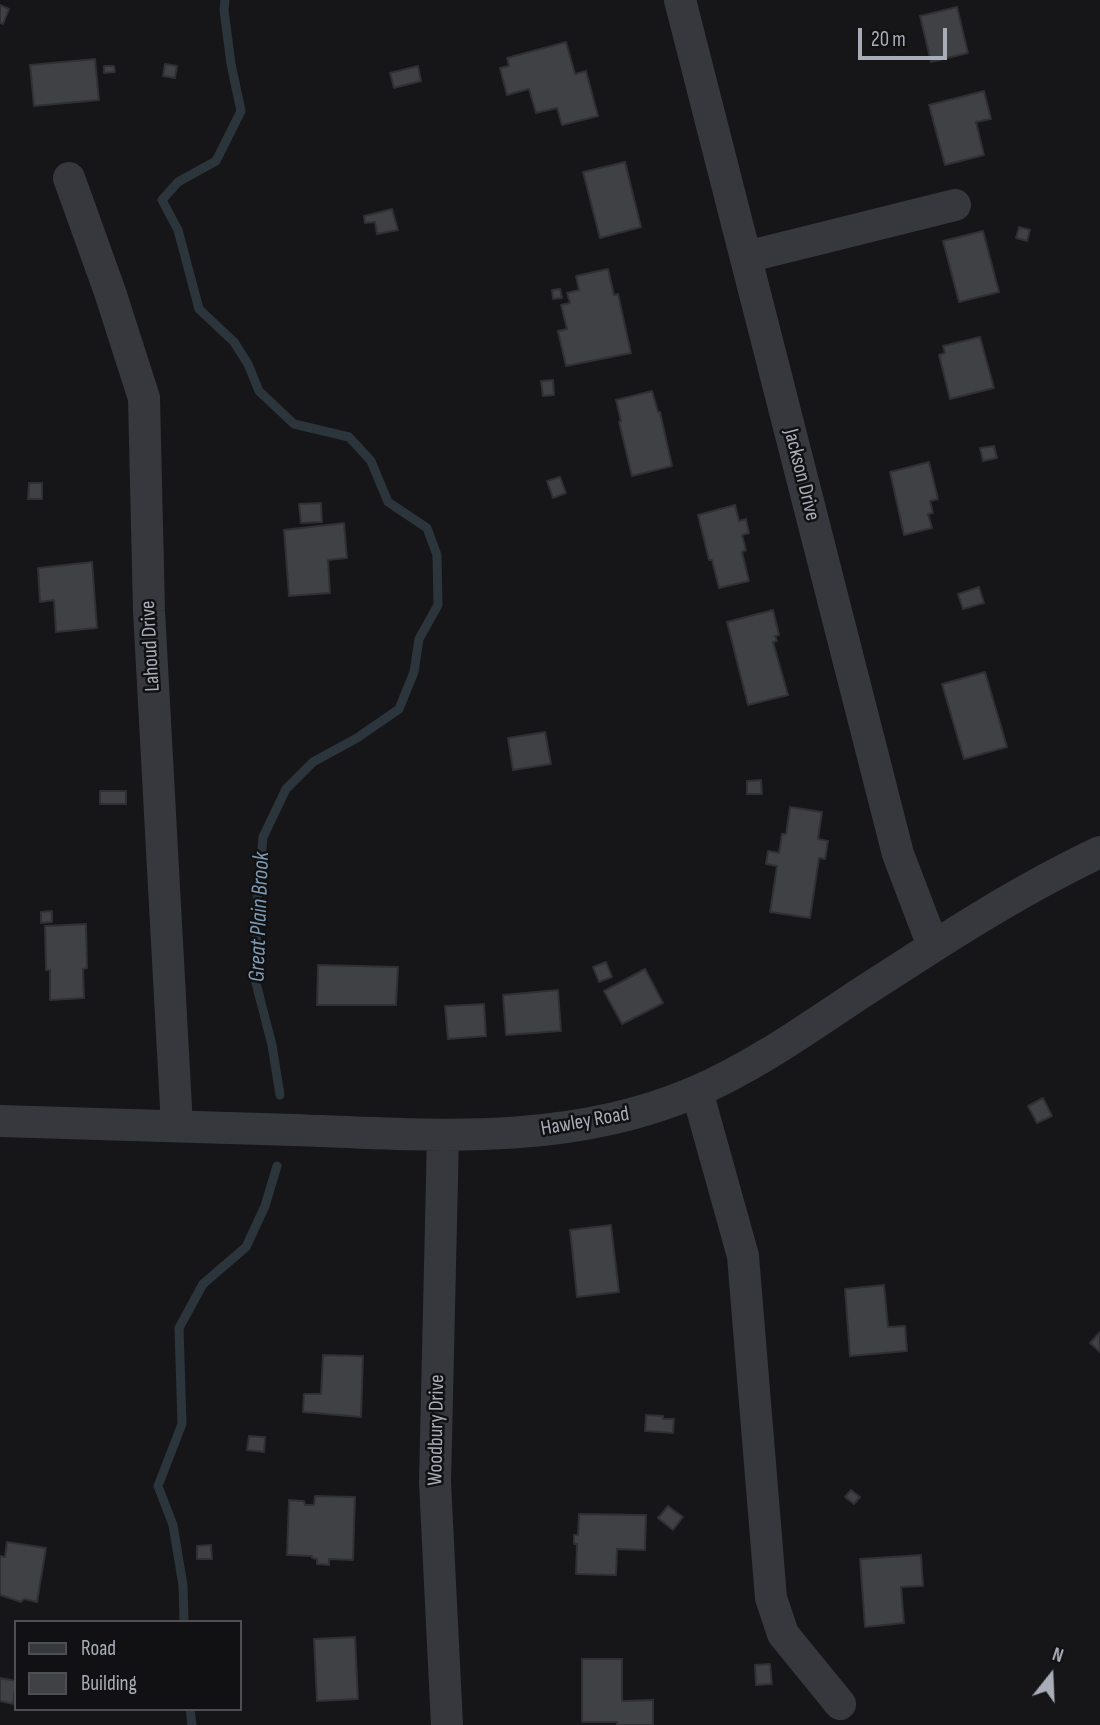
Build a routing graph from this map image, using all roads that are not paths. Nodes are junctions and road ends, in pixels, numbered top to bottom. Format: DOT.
graph roads {
  1 [pos="680,0"];
  2 [pos="69,178"];
  3 [pos="955,205"];
  4 [pos="746,257"];
  5 [pos="1100,852"];
  6 [pos="933,947"];
  7 [pos="696,1091"];
  8 [pos="0,1121"];
  9 [pos="177,1126"];
  10 [pos="443,1136"];
  11 [pos="840,1703"];
  12 [pos="447,1725"];
  1 -- 4 [label="street, Jackson Drive"];
  2 -- 9 [label="street, Lahoud Drive"];
  3 -- 4 [label="street"];
  4 -- 6 [label="street, Jackson Drive"];
  5 -- 6 [label="street, Hawley Road"];
  6 -- 7 [label="street, Hawley Road"];
  7 -- 10 [label="street, Hawley Road"];
  7 -- 11 [label="street"];
  8 -- 9 [label="street, Hawley Road"];
  9 -- 10 [label="street, Hawley Road"];
  10 -- 12 [label="street, Woodbury Drive"];
}
